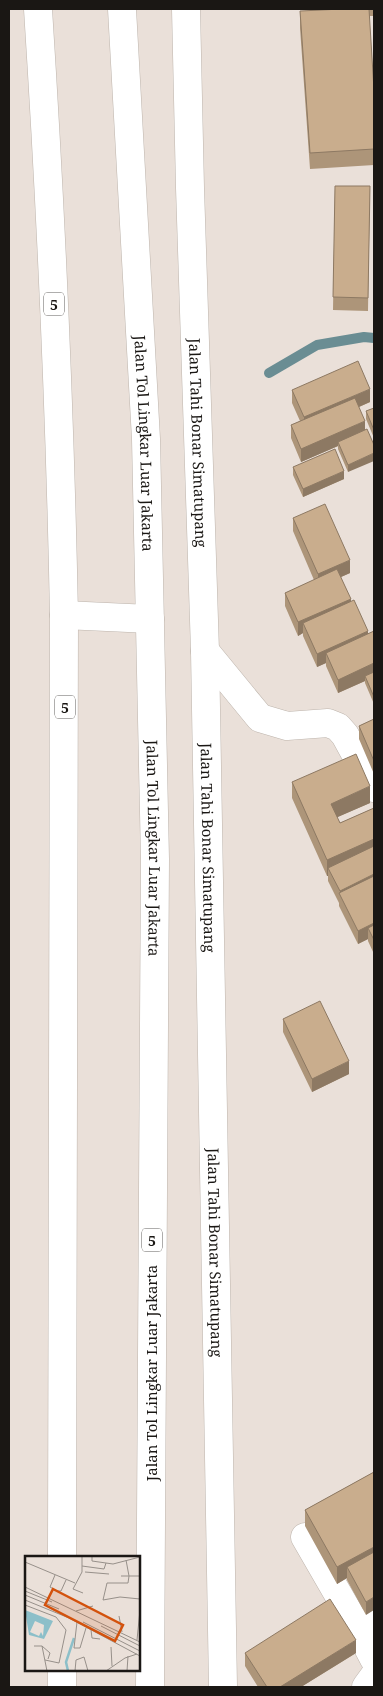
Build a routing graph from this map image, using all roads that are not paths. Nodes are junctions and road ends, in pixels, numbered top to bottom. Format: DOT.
graph roads {
  1 [pos="38,9"];
  2 [pos="122,9"];
  3 [pos="186,9"];
  4 [pos="64,616"];
  5 [pos="150,619"];
  6 [pos="205,652"];
  7 [pos="374,788"];
  8 [pos="305,1537"];
  9 [pos="62,1556"];
  10 [pos="368,1623"];
  11 [pos="374,1659"];
  12 [pos="62,1671"];
  13 [pos="374,1676"];
  14 [pos="62,1687"];
  15 [pos="150,1687"];
  16 [pos="223,1687"];
  17 [pos="366,1687"];
  1 -- 4 [label="main road, 5"];
  2 -- 5 [label="main road, Jalan Tol Lingkar Luar Jakarta / 5"];
  3 -- 6 [label="main road, Jalan Tahi Bonar Simatupang"];
  4 -- 5 [label="main road"];
  4 -- 9 [label="main road, 5"];
  5 -- 15 [label="main road, Jalan Tol Lingkar Luar Jakarta / 5"];
  6 -- 7 [label="main road"];
  6 -- 16 [label="main road, Jalan Tahi Bonar Simatupang"];
  8 -- 10 [label="main road"];
  10 -- 11 [label="main road"];
  12 -- 14 [label="main road"];
  13 -- 17 [label="main road"];
}
